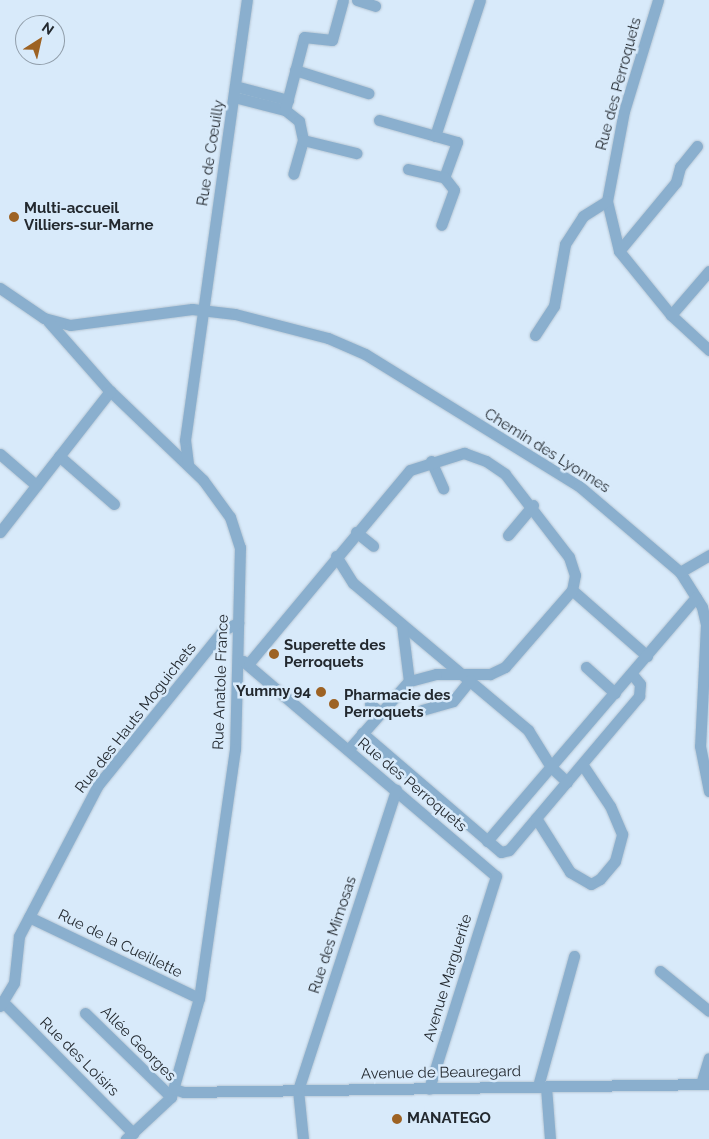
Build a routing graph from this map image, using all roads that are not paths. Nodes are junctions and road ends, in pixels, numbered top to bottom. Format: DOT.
graph roads {
  1 [pos="247,0"];
  2 [pos="343,0"];
  3 [pos="357,0"];
  4 [pos="480,0"];
  5 [pos="658,0"];
  6 [pos="375,6"];
  7 [pos="295,70"];
  8 [pos="235,91"];
  9 [pos="368,93"];
  10 [pos="286,105"];
  11 [pos="379,120"];
  12 [pos="435,136"];
  13 [pos="303,140"];
  14 [pos="697,146"];
  15 [pos="356,153"];
  16 [pos="408,169"];
  17 [pos="293,174"];
  18 [pos="444,177"];
  19 [pos="607,201"];
  20 [pos="441,226"];
  21 [pos="619,251"];
  22 [pos="709,272"];
  23 [pos="0,288"];
  24 [pos="202,310"];
  25 [pos="671,315"];
  26 [pos="44,318"];
  27 [pos="70,325"];
  28 [pos="535,335"];
  29 [pos="66,338"];
  30 [pos="709,350"];
  31 [pos="110,391"];
  32 [pos="185,440"];
  33 [pos="167,447"];
  34 [pos="0,454"];
  35 [pos="59,456"];
  36 [pos="431,461"];
  37 [pos="188,464"];
  38 [pos="36,485"];
  39 [pos="443,488"];
  40 [pos="114,504"];
  41 [pos="533,505"];
  42 [pos="0,532"];
  43 [pos="356,532"];
  44 [pos="508,535"];
  45 [pos="372,546"];
  46 [pos="709,555"];
  47 [pos="336,556"];
  48 [pos="680,572"];
  49 [pos="572,590"];
  50 [pos="696,597"];
  51 [pos="238,623"];
  52 [pos="402,625"];
  53 [pos="647,656"];
  54 [pos="244,661"];
  55 [pos="586,667"];
  56 [pos="632,674"];
  57 [pos="468,678"];
  58 [pos="409,681"];
  59 [pos="616,693"];
  60 [pos="370,704"];
  61 [pos="422,710"];
  62 [pos="381,713"];
  63 [pos="362,734"];
  64 [pos="348,750"];
  65 [pos="582,764"];
  66 [pos="551,767"];
  67 [pos="567,782"];
  68 [pos="396,790"];
  69 [pos="709,791"];
  70 [pos="536,818"];
  71 [pos="487,841"];
  72 [pos="496,876"];
  73 [pos="28,916"];
  74 [pos="574,956"];
  75 [pos="660,971"];
  76 [pos="199,998"];
  77 [pos="2,1004"];
  78 [pos="709,1011"];
  79 [pos="85,1013"];
  80 [pos="709,1058"];
  81 [pos="705,1084"];
  82 [pos="542,1087"];
  83 [pos="429,1089"];
  84 [pos="298,1090"];
  85 [pos="172,1093"];
  86 [pos="130,1136"];
  87 [pos="303,1139"];
  88 [pos="550,1139"];
  1 -- 8 [label="street, Rue de Cœuilly"];
  2 -- 7 [label="street"];
  3 -- 6 [label="street"];
  4 -- 12 [label="street"];
  5 -- 19 [label="street, Rue des Perroquets"];
  7 -- 9 [label="street"];
  7 -- 10 [label="street"];
  8 -- 10 [label="street"];
  8 -- 24 [label="street, Rue de Cœuilly"];
  10 -- 13 [label="street"];
  11 -- 12 [label="street"];
  12 -- 18 [label="street"];
  13 -- 15 [label="street"];
  13 -- 17 [label="street"];
  14 -- 21 [label="street"];
  16 -- 18 [label="street"];
  18 -- 20 [label="street"];
  19 -- 21 [label="street, Rue des Perroquets"];
  19 -- 28 [label="street"];
  21 -- 25 [label="street, Rue des Perroquets"];
  22 -- 25 [label="street"];
  23 -- 26 [label="street"];
  24 -- 27 [label="street, Chemin des Lyonnes"];
  24 -- 32 [label="street"];
  24 -- 48 [label="street, Chemin des Lyonnes"];
  25 -- 30 [label="street, Rue des Perroquets"];
  26 -- 27 [label="street"];
  26 -- 29 [label="street, Rue Anatole France"];
  27 -- 29 [label="street"];
  29 -- 31 [label="street, Rue Anatole France"];
  31 -- 33 [label="street, Rue Anatole France"];
  31 -- 35 [label="street"];
  32 -- 33 [label="street"];
  32 -- 37 [label="street"];
  33 -- 37 [label="street, Rue Anatole France"];
  34 -- 38 [label="street"];
  35 -- 38 [label="street"];
  35 -- 40 [label="street"];
  36 -- 39 [label="street"];
  36 -- 41 [label="street"];
  36 -- 43 [label="street"];
  37 -- 51 [label="street, Rue Anatole France"];
  38 -- 42 [label="street"];
  41 -- 44 [label="street"];
  41 -- 49 [label="street"];
  43 -- 45 [label="street"];
  43 -- 47 [label="street"];
  46 -- 48 [label="street"];
  47 -- 52 [label="street"];
  47 -- 54 [label="street"];
  48 -- 50 [label="street, Chemin des Lyonnes"];
  49 -- 53 [label="street"];
  49 -- 57 [label="street"];
  50 -- 53 [label="street"];
  50 -- 69 [label="street, Chemin des Lyonnes"];
  51 -- 54 [label="street, Rue Anatole France"];
  51 -- 73 [label="street, Rue des Hauts Moguichets"];
  52 -- 57 [label="street"];
  52 -- 58 [label="street"];
  53 -- 56 [label="street"];
  54 -- 64 [label="street, Rue des Perroquets"];
  54 -- 76 [label="street, Rue Anatole France"];
  55 -- 59 [label="street"];
  56 -- 59 [label="street"];
  56 -- 65 [label="street"];
  57 -- 58 [label="street"];
  57 -- 61 [label="street"];
  57 -- 66 [label="street"];
  58 -- 62 [label="street"];
  59 -- 66 [label="street"];
  60 -- 62 [label="street"];
  62 -- 63 [label="street"];
  63 -- 64 [label="street"];
  63 -- 71 [label="street"];
  64 -- 68 [label="street, Rue des Perroquets"];
  65 -- 67 [label="street"];
  65 -- 70 [label="street"];
  66 -- 67 [label="street"];
  66 -- 71 [label="street"];
  67 -- 70 [label="street"];
  68 -- 72 [label="street, Rue des Perroquets"];
  68 -- 84 [label="street, Rue des Mimosas"];
  70 -- 71 [label="street"];
  72 -- 83 [label="street, Avenue Marguerite"];
  73 -- 76 [label="street, Rue de la Cueillette"];
  73 -- 77 [label="street, Rue des Hauts Moguichets"];
  74 -- 82 [label="street"];
  75 -- 78 [label="street"];
  76 -- 85 [label="street, Rue Anatole France"];
  77 -- 86 [label="street, Rue des Loisirs"];
  79 -- 85 [label="street, Allée Georges"];
  80 -- 81 [label="street"];
  81 -- 82 [label="street, Avenue de Beauregard"];
  82 -- 83 [label="street, Avenue de Beauregard"];
  82 -- 88 [label="street"];
  83 -- 84 [label="street, Avenue de Beauregard"];
  84 -- 85 [label="street, Avenue de Beauregard"];
  84 -- 87 [label="street"];
  85 -- 86 [label="street"];
}
